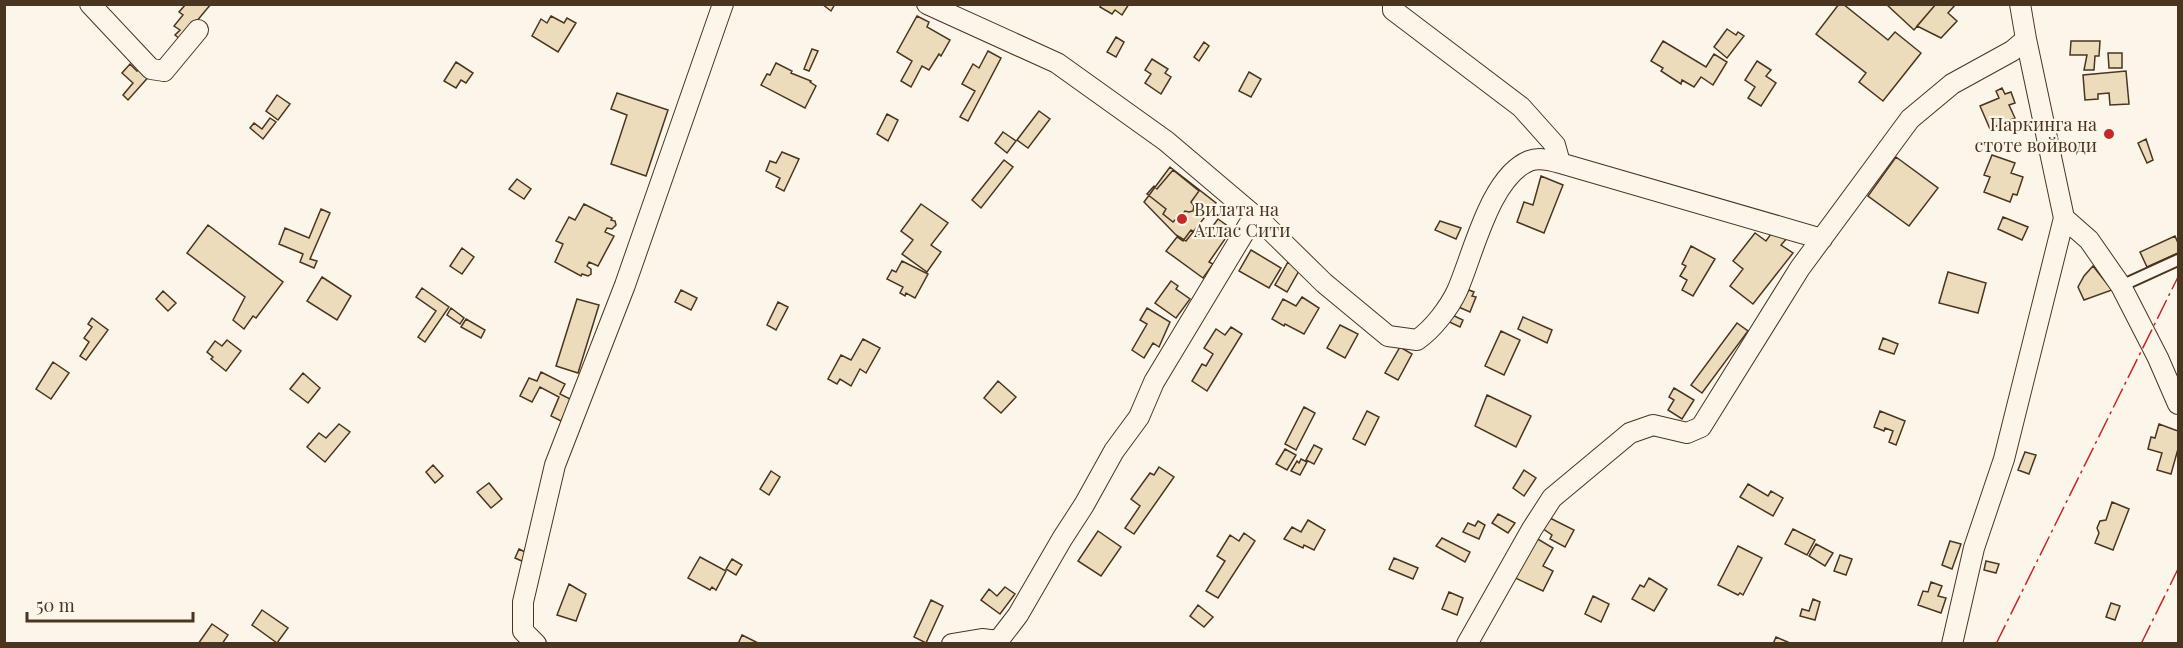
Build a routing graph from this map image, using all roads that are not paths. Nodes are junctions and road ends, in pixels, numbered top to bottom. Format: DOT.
graph roads {
  1 [pos="90,4"];
  2 [pos="723,4"];
  3 [pos="927,4"];
  4 [pos="1393,4"];
  5 [pos="2020,4"];
  6 [pos="198,30"];
  7 [pos="2026,39"];
  8 [pos="1560,162"];
  9 [pos="1254,216"];
  10 [pos="2064,218"];
  11 [pos="1822,239"];
  12 [pos="2178,260"];
  13 [pos="2121,286"];
  14 [pos="2178,404"];
  15 [pos="536,644"];
  16 [pos="952,644"];
  17 [pos="1467,644"];
  18 [pos="1952,644"];
  1 -- 6 [label="street"];
  2 -- 15 [label="street"];
  3 -- 9 [label="street"];
  4 -- 8 [label="street"];
  5 -- 7 [label="street"];
  7 -- 10 [label="street"];
  7 -- 11 [label="street"];
  8 -- 9 [label="street"];
  8 -- 11 [label="street"];
  9 -- 16 [label="street"];
  10 -- 13 [label="street"];
  10 -- 18 [label="street"];
  11 -- 17 [label="street"];
  12 -- 13 [label="lane"];
  13 -- 14 [label="street"];
}
